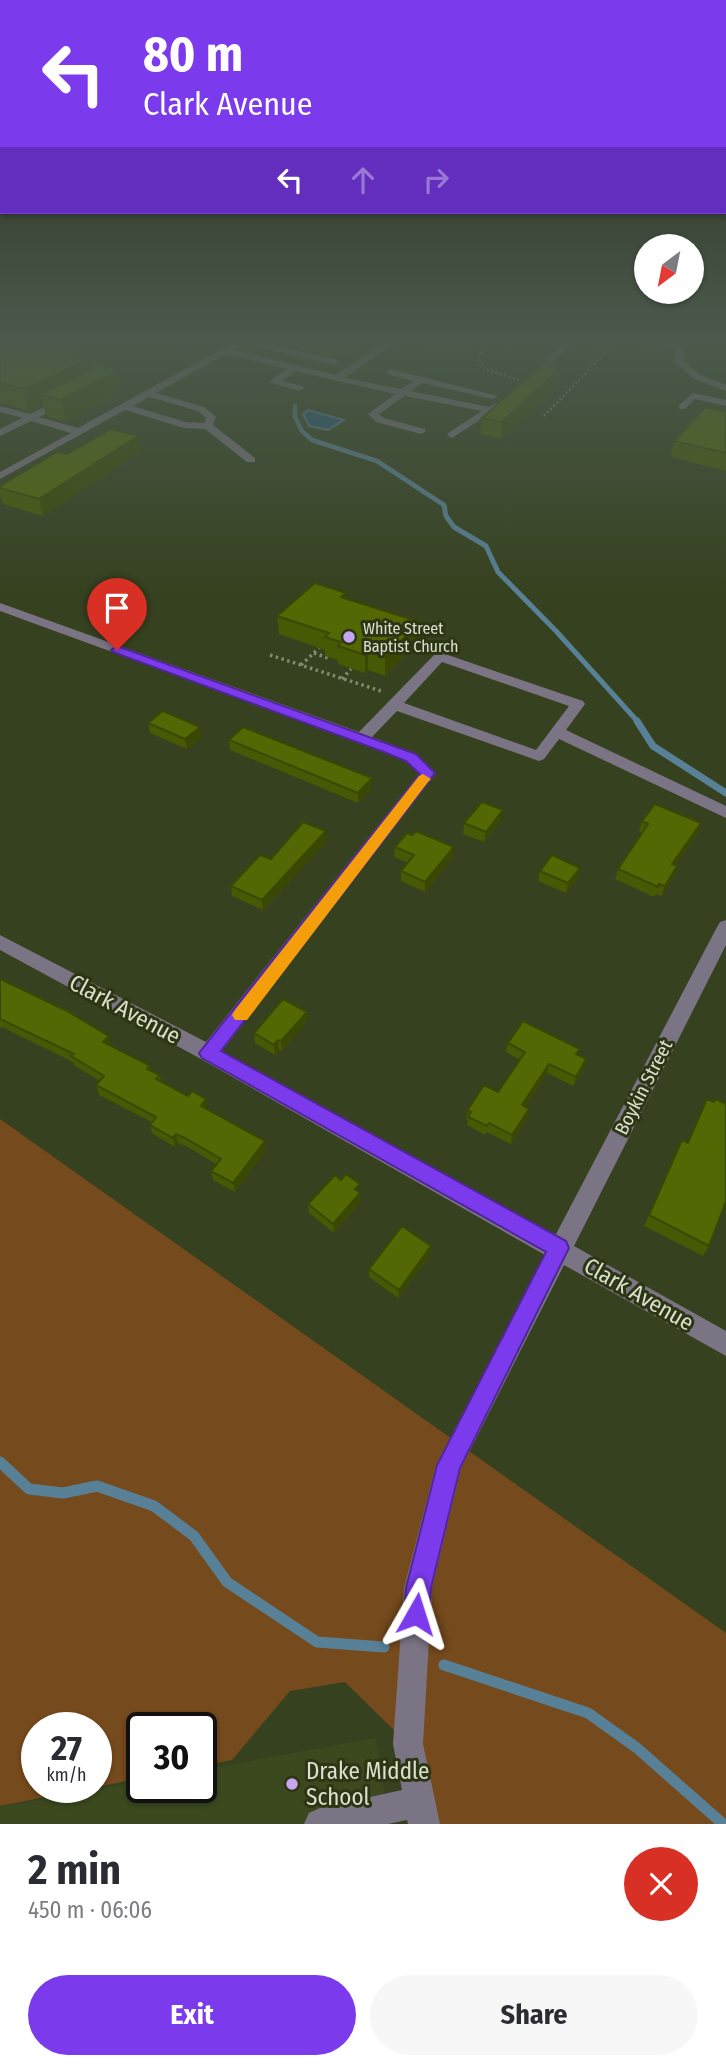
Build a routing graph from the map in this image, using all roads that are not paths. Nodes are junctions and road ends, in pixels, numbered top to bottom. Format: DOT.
graph roads {
  1 [pos="53,426"];
  2 [pos="91,426"];
  3 [pos="208,426"];
  4 [pos="403,426"];
  5 [pos="466,426"];
  6 [pos="421,431"];
  7 [pos="80,432"];
  8 [pos="453,435"];
  9 [pos="251,460"];
  10 [pos="0,476"];
  11 [pos="0,607"];
  12 [pos="393,699"];
  13 [pos="557,732"];
  14 [pos="362,738"];
  15 [pos="726,813"];
  16 [pos="723,940"];
  17 [pos="0,942"];
  18 [pos="208,1053"];
  19 [pos="559,1248"];
  20 [pos="726,1345"];
  21 [pos="422,1813"];
  22 [pos="320,1824"];
  1 -- 7 [label="street"];
  2 -- 7 [label="street"];
  3 -- 9 [label="street"];
  4 -- 6 [label="street"];
  5 -- 8 [label="street"];
  7 -- 10 [label="street"];
  11 -- 14 [label="street"];
  12 -- 13 [label="street"];
  12 -- 13 [label="street"];
  12 -- 14 [label="street"];
  13 -- 15 [label="street"];
  14 -- 18 [label="street"];
  16 -- 19 [label="street, Boykin Street"];
  17 -- 18 [label="street, Clark Avenue"];
  18 -- 19 [label="street, Clark Avenue"];
  19 -- 20 [label="street, Clark Avenue"];
  19 -- 21 [label="street, Boykin Street"];
  21 -- 22 [label="street"];
}
